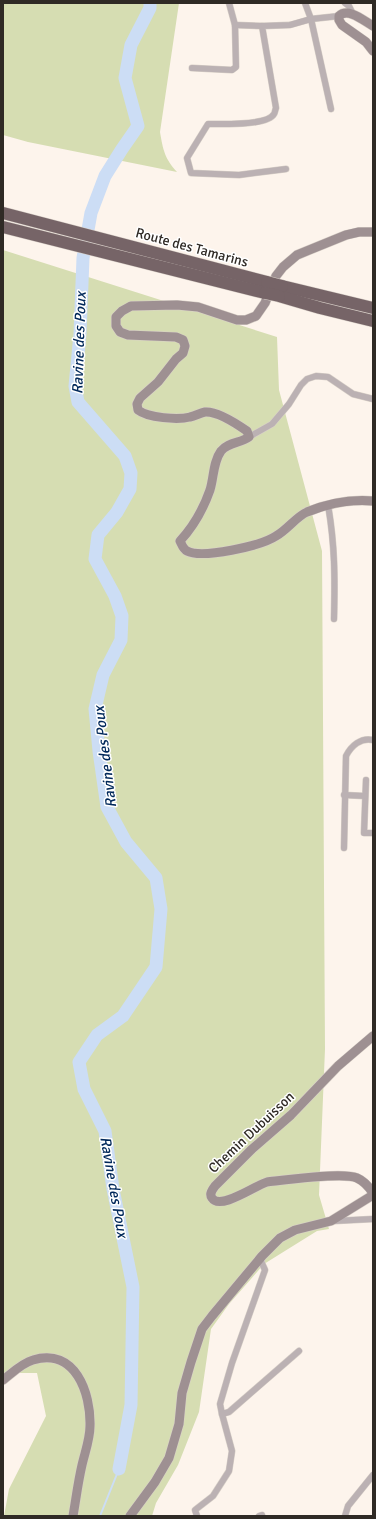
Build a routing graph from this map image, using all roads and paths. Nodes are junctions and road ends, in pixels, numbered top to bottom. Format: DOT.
graph roads {
  1 [pos="229,3"];
  2 [pos="306,3"];
  3 [pos="345,3"];
  4 [pos="353,14"];
  5 [pos="339,16"];
  6 [pos="311,19"];
  7 [pos="235,25"];
  8 [pos="262,26"];
  9 [pos="373,26"];
  10 [pos="373,51"];
  11 [pos="192,68"];
  12 [pos="331,109"];
  13 [pos="286,169"];
  14 [pos="3,213"];
  15 [pos="3,227"];
  16 [pos="373,232"];
  17 [pos="122,250"];
  18 [pos="272,289"];
  19 [pos="373,308"];
  20 [pos="373,321"];
  21 [pos="373,400"];
  22 [pos="249,437"];
  23 [pos="373,501"];
  24 [pos="328,504"];
  25 [pos="334,619"];
  26 [pos="373,740"];
  27 [pos="366,780"];
  28 [pos="344,795"];
  29 [pos="365,796"];
  30 [pos="373,833"];
  31 [pos="344,848"];
  32 [pos="373,1036"];
  33 [pos="373,1194"];
  34 [pos="373,1219"];
  35 [pos="331,1221"];
  36 [pos="260,1259"];
  37 [pos="299,1351"];
  38 [pos="3,1380"];
  39 [pos="222,1414"];
  40 [pos="373,1475"];
  41 [pos="72,1516"];
  42 [pos="130,1516"];
  43 [pos="197,1516"];
  44 [pos="345,1516"];
  1 -- 7 [label="street"];
  2 -- 6 [label="street"];
  3 -- 4 [label="street"];
  4 -- 5 [label="main road"];
  4 -- 9 [label="main road"];
  5 -- 6 [label="street"];
  5 -- 10 [label="main road"];
  6 -- 8 [label="street"];
  6 -- 12 [label="street"];
  7 -- 8 [label="street"];
  7 -- 11 [label="street"];
  8 -- 13 [label="street"];
  14 -- 17 [label="highway, Route des Tamarins"];
  15 -- 17 [label="highway, Route des Tamarins"];
  16 -- 18 [label="main road"];
  17 -- 18 [label="highway, Route des Tamarins"];
  18 -- 19 [label="highway, Route des Tamarins"];
  18 -- 20 [label="highway, Route des Tamarins"];
  18 -- 22 [label="main road"];
  21 -- 22 [label="street"];
  22 -- 24 [label="main road"];
  23 -- 24 [label="main road"];
  24 -- 25 [label="street"];
  26 -- 28 [label="street"];
  27 -- 29 [label="street"];
  28 -- 29 [label="street"];
  28 -- 31 [label="street"];
  29 -- 30 [label="street"];
  32 -- 33 [label="main road, Chemin Dubuisson"];
  33 -- 35 [label="main road"];
  34 -- 35 [label="street"];
  35 -- 36 [label="main road"];
  36 -- 39 [label="street"];
  36 -- 42 [label="main road"];
  37 -- 39 [label="street"];
  38 -- 41 [label="main road"];
  39 -- 43 [label="street"];
  40 -- 44 [label="street"];
}
